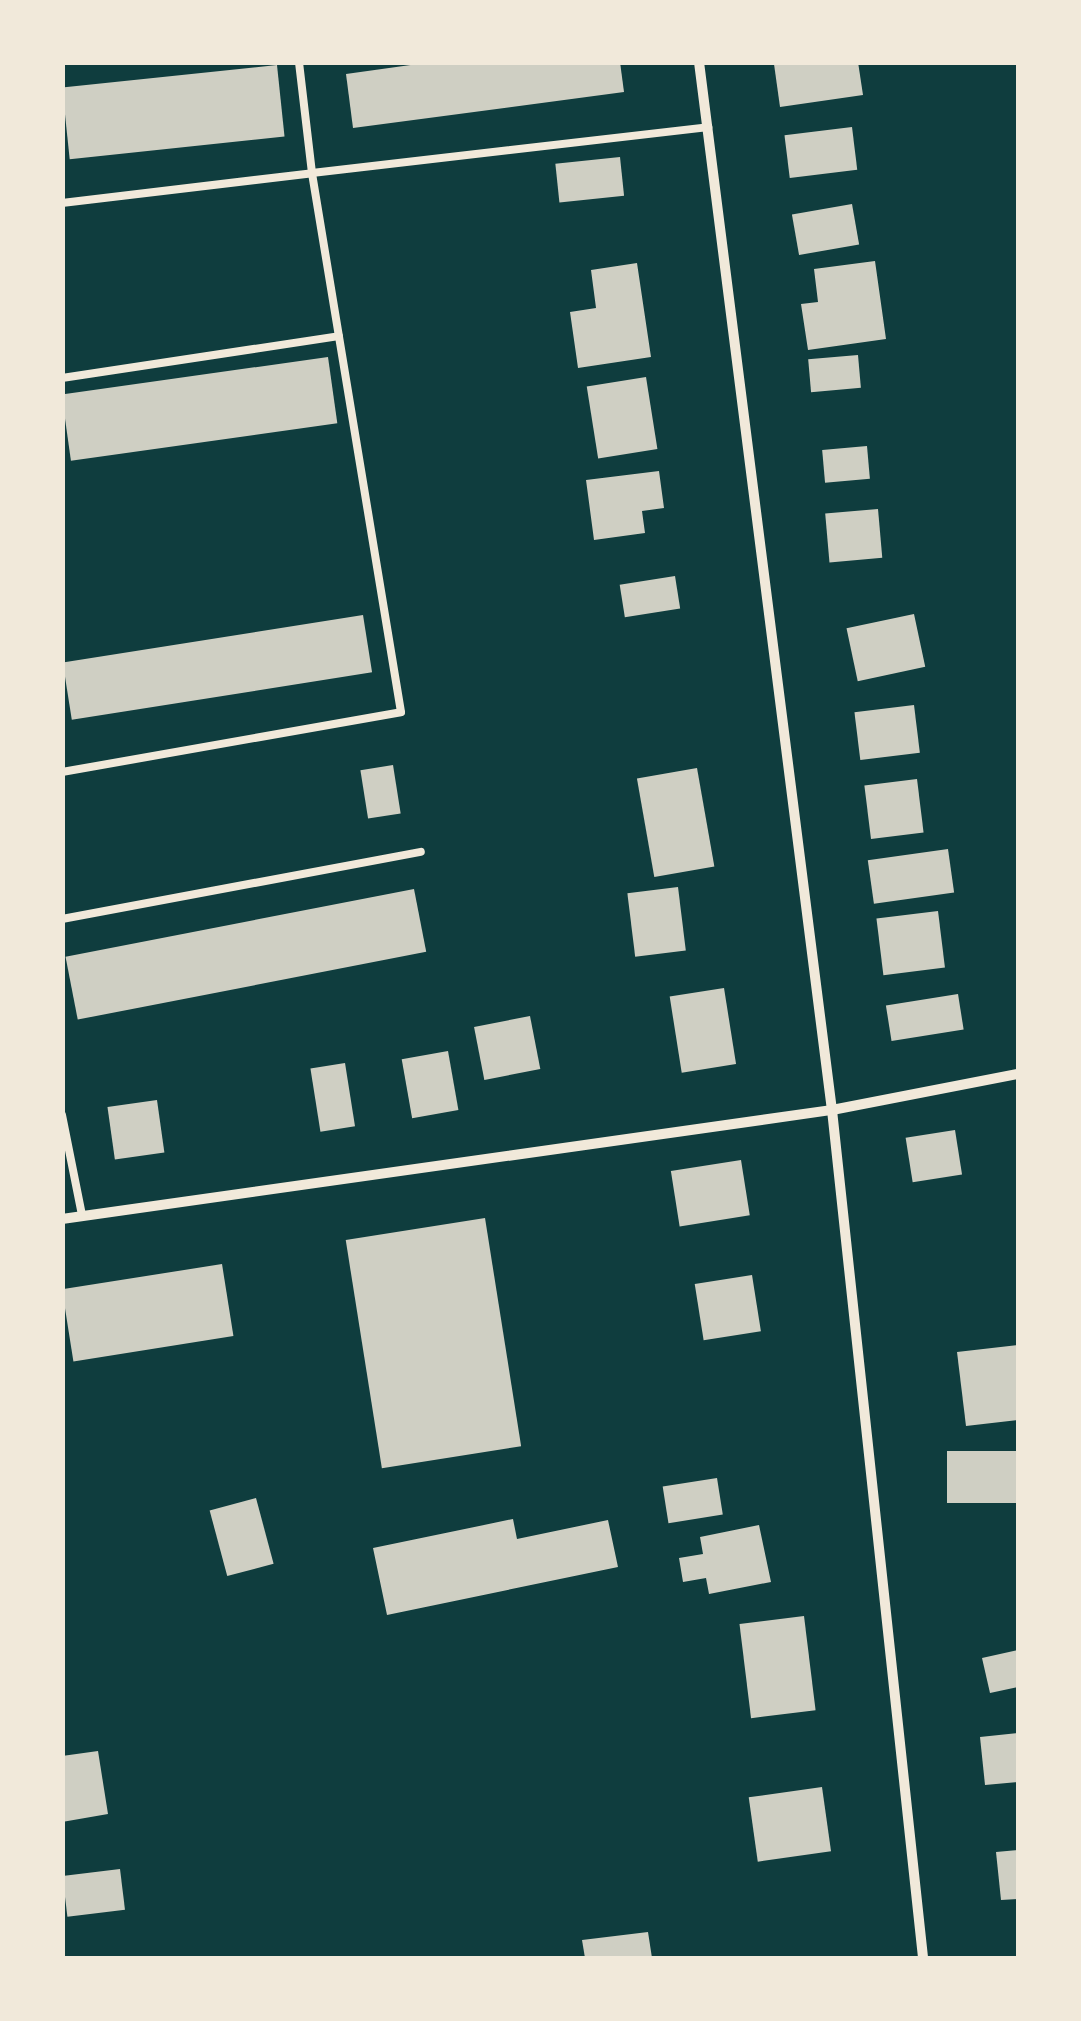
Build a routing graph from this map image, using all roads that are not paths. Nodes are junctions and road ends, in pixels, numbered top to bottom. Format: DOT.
graph roads {
  1 [pos="299,62"];
  2 [pos="699,62"];
  3 [pos="708,127"];
  4 [pos="312,173"];
  5 [pos="62,204"];
  6 [pos="340,336"];
  7 [pos="62,378"];
  8 [pos="62,772"];
  9 [pos="421,852"];
  10 [pos="62,919"];
  11 [pos="1018,1074"];
  12 [pos="832,1110"];
  13 [pos="62,1115"];
  14 [pos="82,1215"];
  15 [pos="62,1219"];
  16 [pos="923,1958"];
  1 -- 4 [label="lane"];
  2 -- 3 [label="street"];
  3 -- 4 [label="lane"];
  3 -- 12 [label="street"];
  4 -- 5 [label="lane"];
  4 -- 6 [label="lane"];
  6 -- 7 [label="lane"];
  6 -- 8 [label="lane"];
  9 -- 10 [label="lane"];
  11 -- 12 [label="street"];
  12 -- 14 [label="street"];
  12 -- 16 [label="street"];
  13 -- 14 [label="lane"];
  14 -- 15 [label="street"];
}
